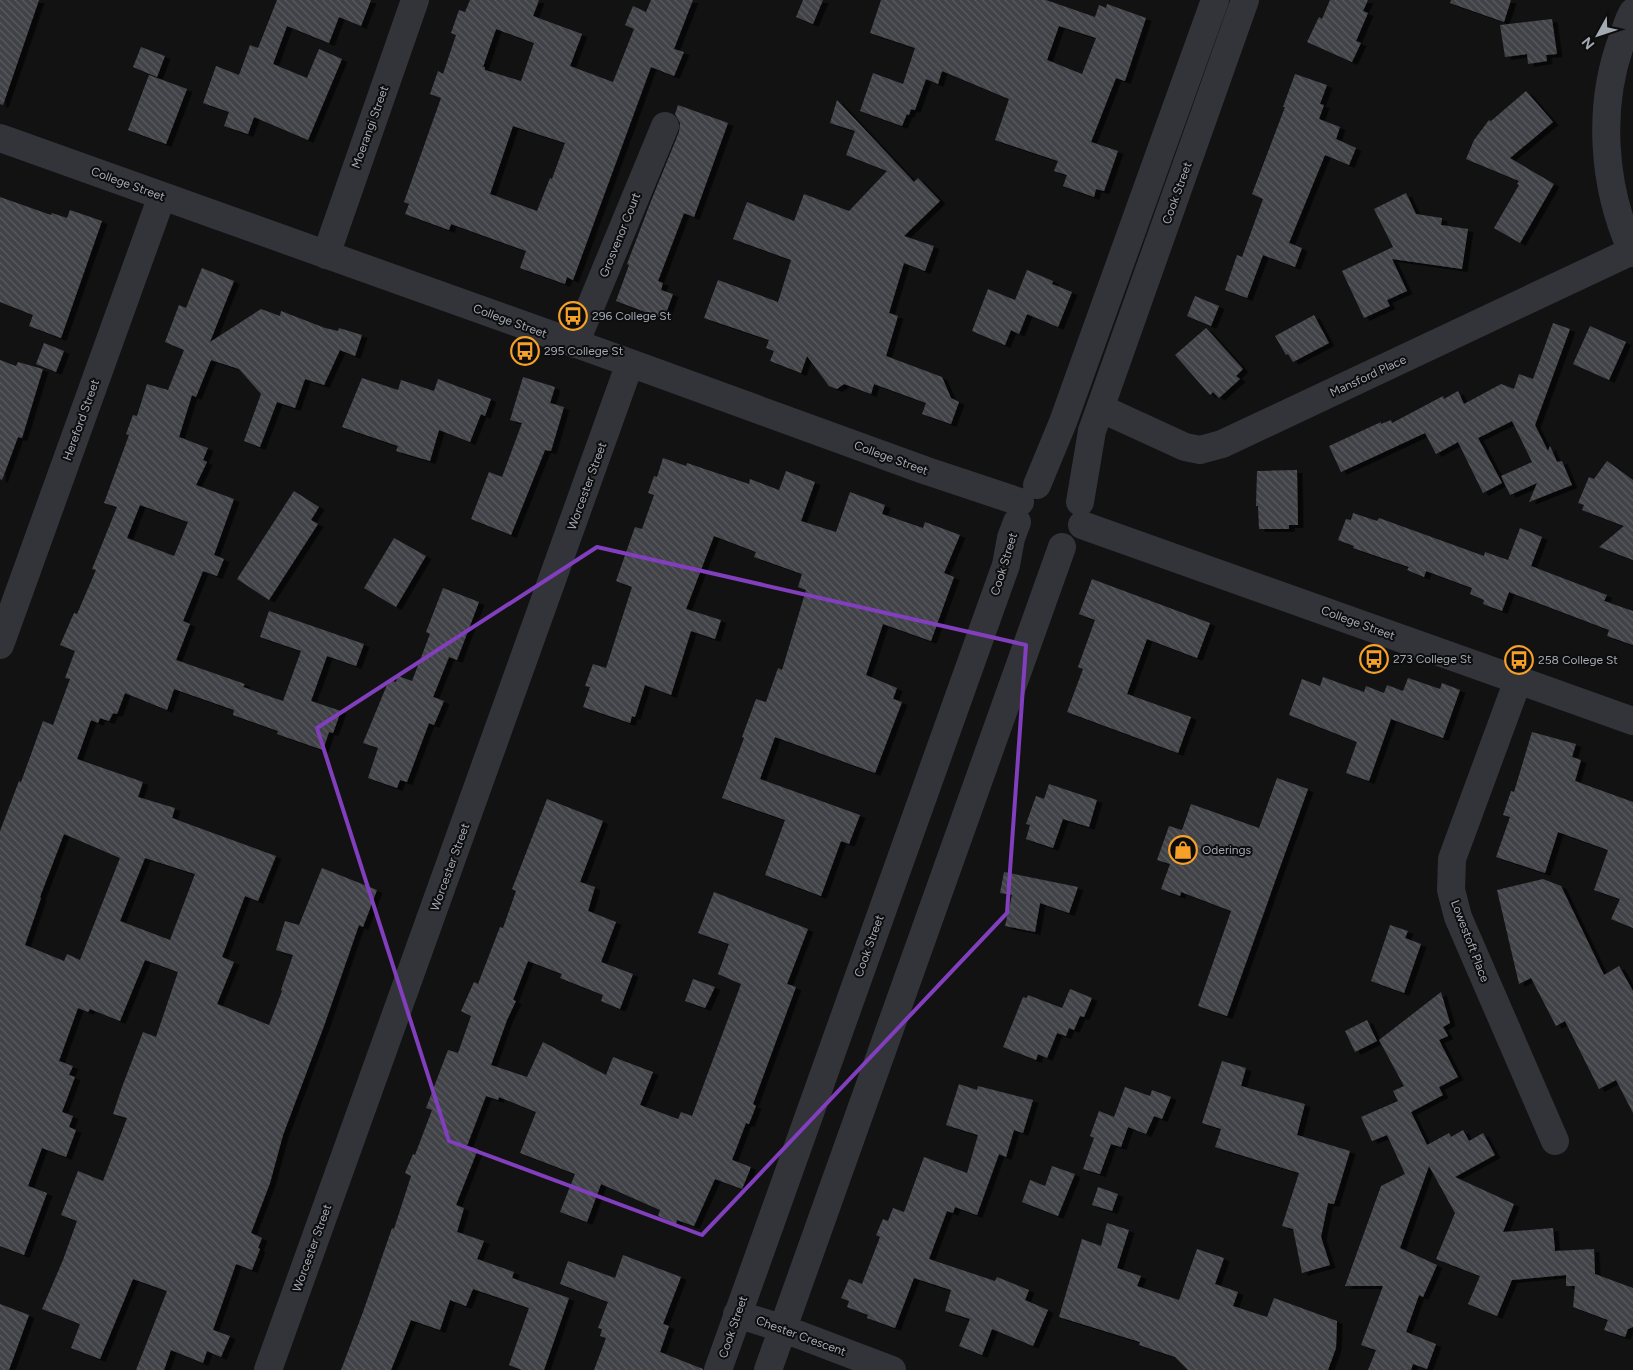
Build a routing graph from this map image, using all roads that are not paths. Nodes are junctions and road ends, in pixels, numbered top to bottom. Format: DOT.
graph roads {
  1 [pos="415,0"];
  2 [pos="1215,0"];
  3 [pos="1245,0"];
  4 [pos="1633,12"];
  5 [pos="665,126"];
  6 [pos="0,138"];
  7 [pos="162,196"];
  8 [pos="1633,252"];
  9 [pos="326,255"];
  10 [pos="575,344"];
  11 [pos="630,363"];
  12 [pos="1084,365"];
  13 [pos="1112,376"];
  14 [pos="1100,408"];
  15 [pos="1025,503"];
  16 [pos="1081,513"];
  17 [pos="1062,547"];
  18 [pos="0,645"];
  19 [pos="1518,680"];
  20 [pos="1633,721"];
  21 [pos="1555,1141"];
  22 [pos="737,1314"];
  23 [pos="784,1329"];
  24 [pos="268,1370"];
  25 [pos="718,1370"];
  26 [pos="768,1370"];
  27 [pos="892,1370"];
  1 -- 9 [label="street, Moerangi Street"];
  2 -- 12 [label="street, Cook Street"];
  3 -- 13 [label="street, Cook Street"];
  4 -- 8 [label="street"];
  5 -- 10 [label="street, Grosvenor Court"];
  6 -- 7 [label="street, College Street"];
  7 -- 9 [label="street, College Street"];
  7 -- 18 [label="street, Hereford Street"];
  8 -- 14 [label="street, Mansford Place"];
  9 -- 10 [label="street, College Street"];
  10 -- 11 [label="street, College Street"];
  11 -- 15 [label="street, College Street"];
  11 -- 24 [label="street, Worcester Street"];
  12 -- 13 [label="street"];
  12 -- 15 [label="street, Cook Street"];
  13 -- 14 [label="street, Cook Street"];
  14 -- 16 [label="street, Cook Street"];
  15 -- 16 [label="street"];
  15 -- 17 [label="street"];
  15 -- 22 [label="street, Cook Street"];
  16 -- 17 [label="street"];
  16 -- 19 [label="street, College Street"];
  17 -- 23 [label="street"];
  19 -- 20 [label="street, College Street"];
  19 -- 21 [label="street, Lowestoft Place"];
  22 -- 23 [label="street, Chester Crescent"];
  22 -- 25 [label="street, Cook Street"];
  23 -- 26 [label="street"];
  23 -- 27 [label="street, Chester Crescent"];
}
